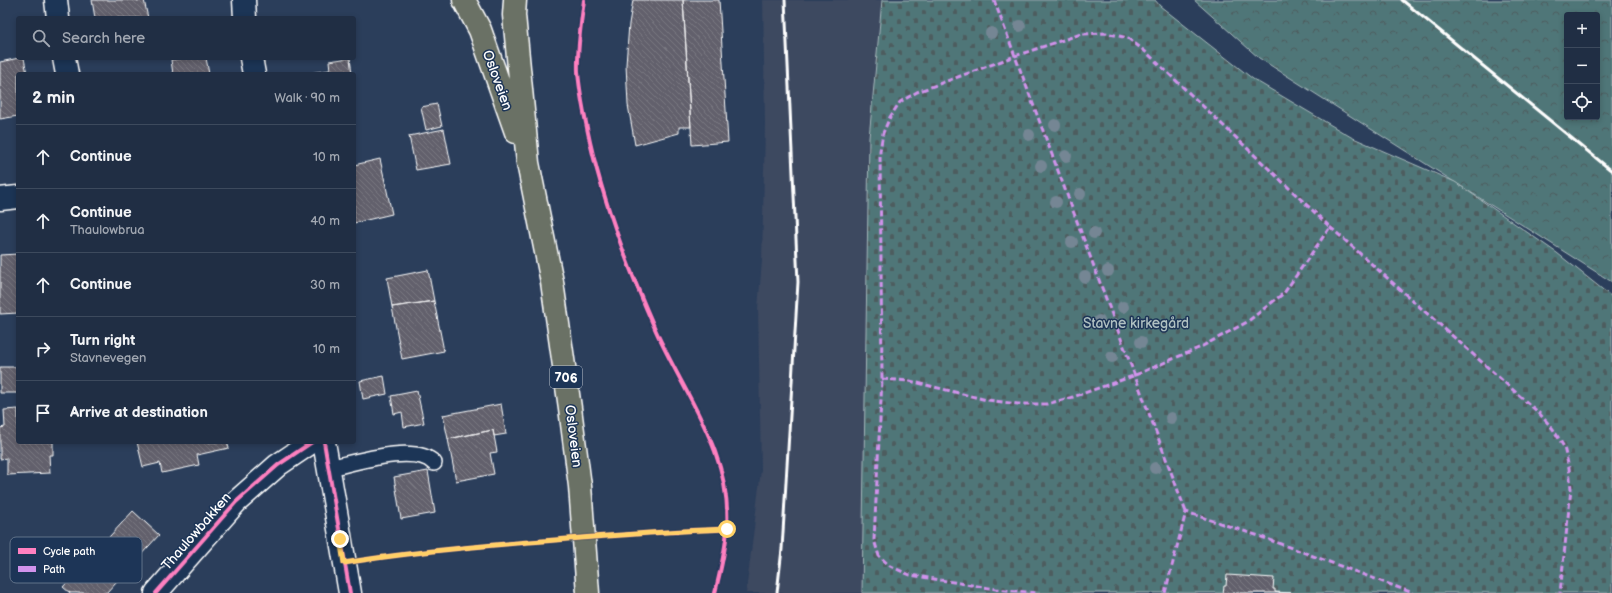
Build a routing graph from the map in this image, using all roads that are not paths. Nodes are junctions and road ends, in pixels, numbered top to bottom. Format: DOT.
graph roads {
  1 [pos="56,0"];
  2 [pos="244,0"];
  3 [pos="464,0"];
  4 [pos="515,0"];
  5 [pos="58,16"];
  6 [pos="245,16"];
  7 [pos="64,60"];
  8 [pos="251,60"];
  9 [pos="67,72"];
  10 [pos="254,72"];
  11 [pos="528,163"];
  12 [pos="16,197"];
  13 [pos="0,199"];
  14 [pos="309,444"];
  15 [pos="324,444"];
  16 [pos="434,463"];
  17 [pos="329,468"];
  18 [pos="156,593"];
  19 [pos="350,593"];
  20 [pos="588,593"];
  1 -- 5 [label="street"];
  2 -- 6 [label="street"];
  3 -- 11 [label="highway, Osloveien / 706"];
  4 -- 11 [label="highway, Osloveien / 706"];
  7 -- 9 [label="street"];
  8 -- 10 [label="street"];
  11 -- 20 [label="highway, Osloveien / 706"];
  12 -- 13 [label="street"];
  14 -- 18 [label="street, Thaulowbakken"];
  15 -- 17 [label="street"];
  16 -- 17 [label="lane"];
  17 -- 19 [label="street"];
}
